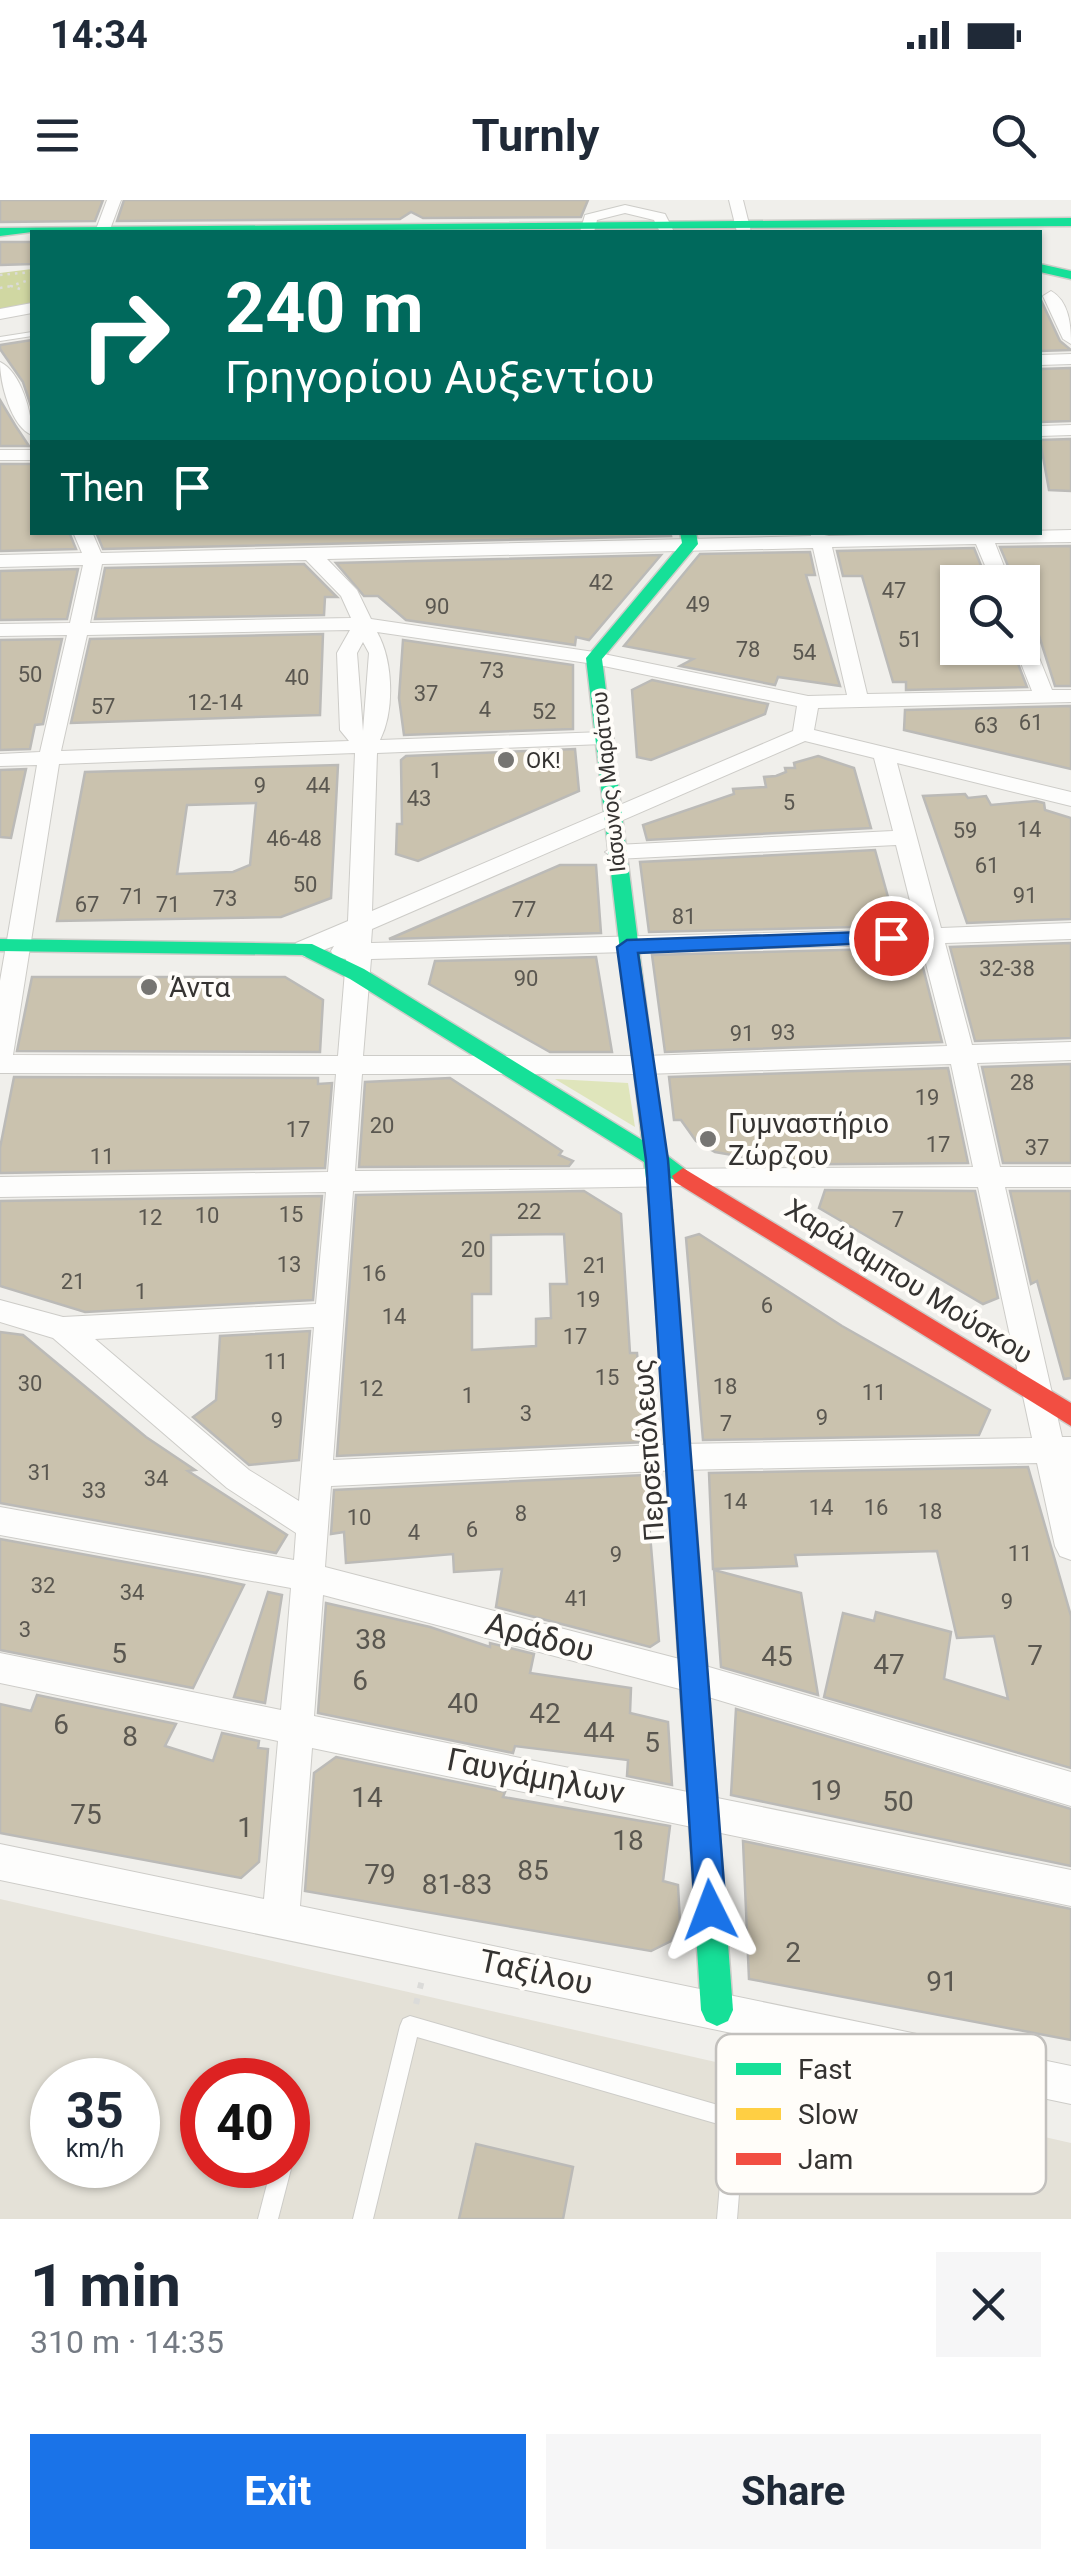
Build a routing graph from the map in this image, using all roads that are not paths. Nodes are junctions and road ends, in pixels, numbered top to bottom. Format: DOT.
graph roads {
  1 [pos="114,200"];
  2 [pos="448,200"];
  3 [pos="736,200"];
  4 [pos="865,200"];
  5 [pos="920,200"];
  6 [pos="635,204"];
  7 [pos="592,219"];
  8 [pos="1071,222"];
  9 [pos="743,229"];
  10 [pos="103,230"];
  11 [pos="412,230"];
  12 [pos="666,230"];
  13 [pos="877,230"];
  14 [pos="1042,231"];
  15 [pos="1071,231"];
  16 [pos="0,232"];
  17 [pos="30,232"];
  18 [pos="30,240"];
  19 [pos="0,241"];
  20 [pos="1042,268"];
  21 [pos="1071,275"];
  22 [pos="1045,296"];
  23 [pos="1071,296"];
  24 [pos="30,308"];
  25 [pos="0,314"];
  26 [pos="30,334"];
  27 [pos="1071,338"];
  28 [pos="0,339"];
  29 [pos="1071,359"];
  30 [pos="1042,360"];
  31 [pos="0,366"];
  32 [pos="16,398"];
  33 [pos="30,426"];
  34 [pos="1071,430"];
  35 [pos="1042,431"];
  36 [pos="30,455"];
  37 [pos="0,456"];
  38 [pos="83,535"];
  39 [pos="982,535"];
  40 [pos="1071,536"];
  41 [pos="821,537"];
  42 [pos="689,538"];
  43 [pos="478,541"];
  44 [pos="312,543"];
  45 [pos="94,559"];
  46 [pos="0,561"];
  47 [pos="993,565"];
  48 [pos="363,624"];
  49 [pos="76,629"];
  50 [pos="0,630"];
  51 [pos="594,658"];
  52 [pos="1032,665"];
  53 [pos="1044,696"];
  54 [pos="1071,696"];
  55 [pos="858,700"];
  56 [pos="808,702"];
  57 [pos="803,734"];
  58 [pos="358,738"];
  59 [pos="603,738"];
  60 [pos="0,743"];
  61 [pos="51,750"];
  62 [pos="884,754"];
  63 [pos="0,760"];
  64 [pos="1071,799"];
  65 [pos="611,816"];
  66 [pos="903,838"];
  67 [pos="616,852"];
  68 [pos="1071,930"];
  69 [pos="929,936"];
  70 [pos="10,945"];
  71 [pos="627,947"];
  72 [pos="305,948"];
  73 [pos="358,950"];
  74 [pos="1071,1050"];
  75 [pos="962,1054"];
  76 [pos="0,1056"];
  77 [pos="0,1064"];
  78 [pos="502,1064"];
  79 [pos="644,1066"];
  80 [pos="349,1067"];
  81 [pos="666,1171"];
  82 [pos="990,1176"];
  83 [pos="1071,1176"];
  84 [pos="340,1182"];
  85 [pos="0,1186"];
  86 [pos="0,1311"];
  87 [pos="329,1315"];
  88 [pos="63,1329"];
  89 [pos="1036,1395"];
  90 [pos="1071,1416"];
  91 [pos="1060,1450"];
  92 [pos="679,1457"];
  93 [pos="317,1474"];
  94 [pos="0,1521"];
  95 [pos="312,1527"];
  96 [pos="1071,1546"];
  97 [pos="308,1577"];
  98 [pos="0,1668"];
  99 [pos="695,1678"];
  100 [pos="296,1729"];
  101 [pos="1071,1790"];
  102 [pos="704,1810"];
  103 [pos="0,1862"];
  104 [pos="1071,1888"];
  105 [pos="282,1918"];
  106 [pos="716,2010"];
  107 [pos="830,2034"];
  108 [pos="1046,2080"];
  109 [pos="1071,2085"];
  110 [pos="716,2113"];
  111 [pos="276,2188"];
  112 [pos="729,2194"];
  113 [pos="268,2219"];
  114 [pos="363,2219"];
  115 [pos="727,2219"];
  1 -- 10 [label="street"];
  2 -- 11 [label="street"];
  3 -- 9 [label="street"];
  4 -- 13 [label="street"];
  5 -- 13 [label="street"];
  6 -- 7 [label="street"];
  6 -- 12 [label="street"];
  7 -- 11 [label="street"];
  7 -- 12 [label="street"];
  8 -- 13 [label="street"];
  9 -- 12 [label="street"];
  9 -- 13 [label="street"];
  14 -- 15 [label="street"];
  16 -- 17 [label="street"];
  18 -- 19 [label="street"];
  20 -- 21 [label="street"];
  22 -- 23 [label="street"];
  22 -- 27 [label="street"];
  24 -- 25 [label="street"];
  26 -- 28 [label="lane"];
  29 -- 30 [label="street"];
  31 -- 32 [label="street"];
  32 -- 33 [label="street"];
  34 -- 35 [label="street"];
  36 -- 37 [label="street"];
  38 -- 45 [label="street"];
  39 -- 40 [label="street"];
  39 -- 41 [label="street"];
  39 -- 47 [label="street"];
  41 -- 42 [label="street"];
  41 -- 55 [label="street"];
  42 -- 43 [label="street"];
  42 -- 51 [label="street, Ιάσωνος Μαράτου"];
  43 -- 44 [label="street"];
  44 -- 45 [label="street"];
  44 -- 48 [label="street"];
  45 -- 46 [label="street"];
  45 -- 49 [label="street"];
  48 -- 49 [label="street"];
  48 -- 51 [label="street"];
  48 -- 58 [label="street"];
  48 -- 58 [label="street"];
  49 -- 50 [label="street"];
  49 -- 61 [label="street"];
  51 -- 56 [label="street"];
  51 -- 59 [label="street, Ιάσωνος Μαράτου"];
  52 -- 53 [label="street"];
  53 -- 54 [label="street"];
  53 -- 55 [label="street"];
  55 -- 56 [label="street"];
  56 -- 57 [label="street"];
  57 -- 62 [label="street"];
  57 -- 65 [label="street"];
  58 -- 59 [label="street"];
  58 -- 61 [label="street"];
  58 -- 73 [label="street"];
  59 -- 65 [label="street, Ιάσωνος Μαράτου"];
  60 -- 61 [label="street"];
  61 -- 63 [label="street"];
  61 -- 70 [label="street"];
  62 -- 64 [label="street"];
  62 -- 66 [label="street"];
  65 -- 67 [label="street, Ιάσωνος Μαράτου"];
  65 -- 73 [label="street"];
  66 -- 67 [label="street"];
  66 -- 69 [label="street"];
  67 -- 71 [label="street, Ιάσωνος Μαράτου"];
  68 -- 69 [label="street"];
  69 -- 71 [label="street"];
  69 -- 75 [label="street"];
  70 -- 72 [label="street"];
  70 -- 76 [label="street"];
  71 -- 73 [label="street"];
  71 -- 79 [label="street, Περσεπόλεως"];
  72 -- 73 [label="street"];
  73 -- 78 [label="street, Χαράλαμπου Μούσκου"];
  73 -- 80 [label="street"];
  74 -- 75 [label="street"];
  75 -- 79 [label="street"];
  75 -- 82 [label="street"];
  77 -- 80 [label="street"];
  78 -- 79 [label="street"];
  78 -- 80 [label="street"];
  78 -- 81 [label="street, Χαράλαμπου Μούσκου"];
  79 -- 81 [label="street, Περσεπόλεως"];
  80 -- 84 [label="street"];
  81 -- 82 [label="street"];
  81 -- 84 [label="street"];
  81 -- 89 [label="street, Χαράλαμπου Μούσκου"];
  81 -- 92 [label="street, Περσεπόλεως"];
  82 -- 83 [label="street"];
  82 -- 89 [label="street"];
  84 -- 85 [label="street"];
  84 -- 87 [label="street"];
  86 -- 88 [label="street"];
  87 -- 88 [label="street"];
  87 -- 93 [label="street"];
  88 -- 95 [label="street"];
  89 -- 90 [label="street, Χαράλαμπου Μούσκου"];
  89 -- 91 [label="street"];
  91 -- 92 [label="street"];
  91 -- 96 [label="street"];
  92 -- 93 [label="street"];
  92 -- 99 [label="street, Περσεπόλεως"];
  93 -- 95 [label="street"];
  94 -- 97 [label="street, Αράδου"];
  95 -- 97 [label="street"];
  97 -- 99 [label="street, Αράδου"];
  97 -- 100 [label="street"];
  98 -- 100 [label="street, Γαυγάμηλων"];
  99 -- 101 [label="street, Αράδου"];
  99 -- 102 [label="street, Περσεπόλεως"];
  100 -- 102 [label="street, Γαυγάμηλων"];
  100 -- 105 [label="street"];
  102 -- 104 [label="street, Γαυγάμηλων"];
  102 -- 106 [label="street, Περσεπόλεως"];
  103 -- 105 [label="street, Ταξίλου"];
  105 -- 106 [label="street, Ταξίλου"];
  106 -- 107 [label="street, Ταξίλου"];
  108 -- 109 [label="street, Ταξίλου"];
  110 -- 114 [label="lane"];
  111 -- 113 [label="lane"];
  112 -- 115 [label="lane"];
}
